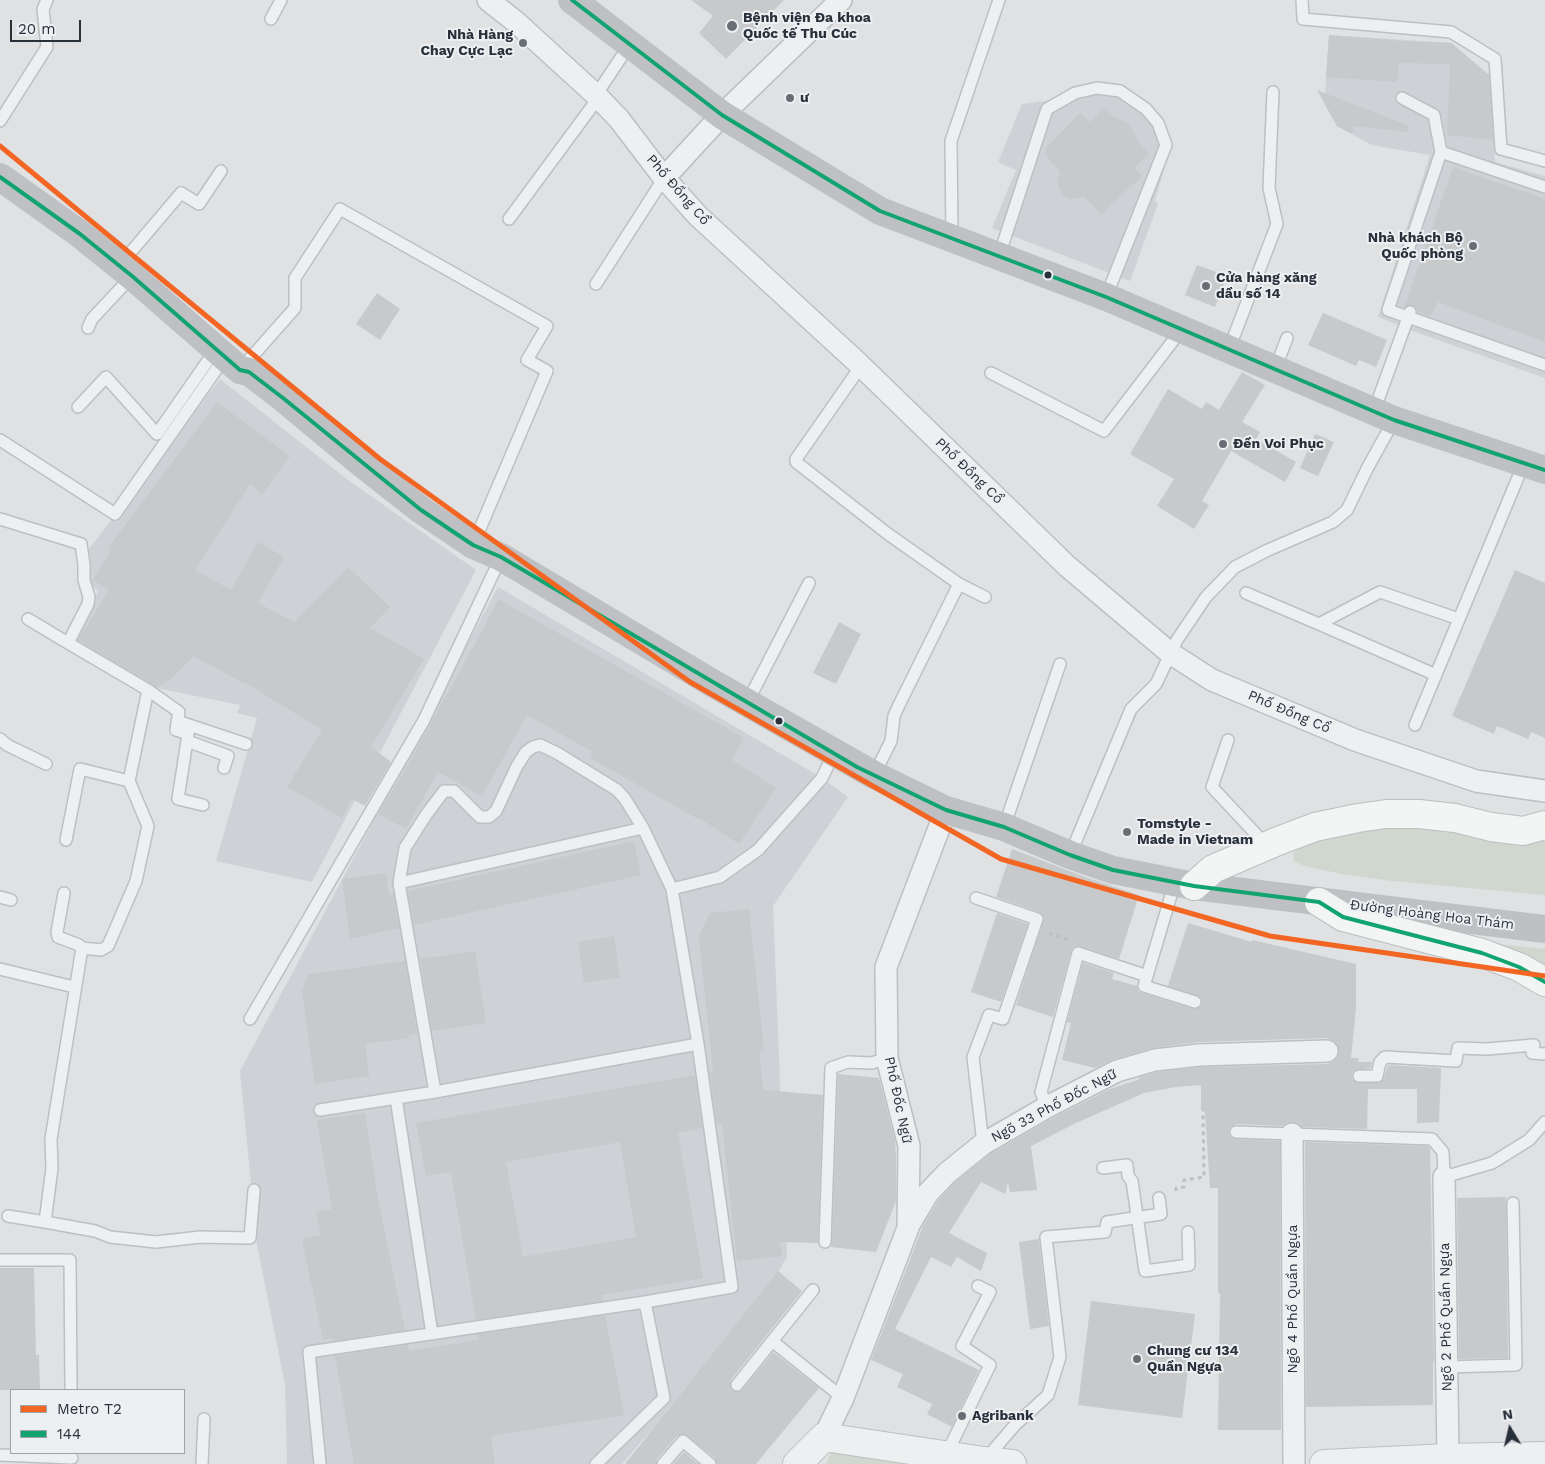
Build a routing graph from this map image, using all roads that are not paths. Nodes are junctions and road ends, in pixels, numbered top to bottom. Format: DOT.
graph roads {
  1 [pos="47,0"];
  2 [pos="281,0"];
  3 [pos="488,0"];
  4 [pos="572,0"];
  5 [pos="841,0"];
  6 [pos="999,0"];
  7 [pos="1302,0"];
  8 [pos="272,19"];
  9 [pos="630,44"];
  10 [pos="1273,92"];
  11 [pos="598,96"];
  12 [pos="1402,98"];
  13 [pos="722,115"];
  14 [pos="0,121"];
  15 [pos="1441,152"];
  16 [pos="1545,161"];
  17 [pos="221,171"];
  18 [pos="0,177"];
  19 [pos="664,178"];
  20 [pos="1545,188"];
  21 [pos="510,219"];
  22 [pos="952,239"];
  23 [pos="999,256"];
  24 [pos="126,271"];
  25 [pos="596,284"];
  26 [pos="1106,297"];
  27 [pos="1409,314"];
  28 [pos="88,328"];
  29 [pos="1182,329"];
  30 [pos="1287,338"];
  31 [pos="1229,349"];
  32 [pos="227,359"];
  33 [pos="1545,365"];
  34 [pos="861,366"];
  35 [pos="1275,369"];
  36 [pos="991,373"];
  37 [pos="78,406"];
  38 [pos="1384,416"];
  39 [pos="0,440"];
  40 [pos="1535,467"];
  41 [pos="0,519"];
  42 [pos="473,545"];
  43 [pos="501,557"];
  44 [pos="809,583"];
  45 [pos="958,584"];
  46 [pos="1246,593"];
  47 [pos="985,597"];
  48 [pos="1459,618"];
  49 [pos="28,619"];
  50 [pos="1319,624"];
  51 [pos="68,643"];
  52 [pos="1170,653"];
  53 [pos="1060,664"];
  54 [pos="1436,675"];
  55 [pos="148,690"];
  56 [pos="748,703"];
  57 [pos="177,721"];
  58 [pos="1415,725"];
  59 [pos="0,739"];
  60 [pos="1228,740"];
  61 [pos="187,741"];
  62 [pos="246,744"];
  63 [pos="834,753"];
  64 [pos="46,764"];
  65 [pos="224,768"];
  66 [pos="874,775"];
  67 [pos="129,781"];
  68 [pos="1545,791"];
  69 [pos="203,805"];
  70 [pos="946,810"];
  71 [pos="1545,825"];
  72 [pos="1004,827"];
  73 [pos="643,828"];
  74 [pos="66,840"];
  75 [pos="1267,846"];
  76 [pos="1070,855"];
  77 [pos="399,883"];
  78 [pos="1185,884"];
  79 [pos="672,889"];
  80 [pos="64,894"];
  81 [pos="976,898"];
  82 [pos="1319,902"];
  83 [pos="1545,928"];
  84 [pos="82,948"];
  85 [pos="0,969"];
  86 [pos="1147,976"];
  87 [pos="1545,982"];
  88 [pos="74,987"];
  89 [pos="1195,1002"];
  90 [pos="250,1019"];
  91 [pos="698,1044"];
  92 [pos="1327,1051"];
  93 [pos="1545,1054"];
  94 [pos="887,1058"];
  95 [pos="1359,1076"];
  96 [pos="435,1092"];
  97 [pos="396,1098"];
  98 [pos="1047,1107"];
  99 [pos="320,1110"];
  100 [pos="1545,1122"];
  101 [pos="1236,1132"];
  102 [pos="1292,1134"];
  103 [pos="983,1144"];
  104 [pos="1103,1168"];
  105 [pos="1444,1177"];
  106 [pos="254,1190"];
  107 [pos="1159,1198"];
  108 [pos="1513,1204"];
  109 [pos="8,1216"];
  110 [pos="1137,1218"];
  111 [pos="45,1222"];
  112 [pos="908,1228"];
  113 [pos="1188,1232"];
  114 [pos="824,1242"];
  115 [pos="0,1260"];
  116 [pos="978,1286"];
  117 [pos="813,1290"];
  118 [pos="645,1302"];
  119 [pos="432,1334"];
  120 [pos="772,1341"];
  121 [pos="1447,1367"];
  122 [pos="738,1385"];
  123 [pos="71,1389"];
  124 [pos="843,1398"];
  125 [pos="204,1419"];
  126 [pos="824,1438"];
  127 [pos="946,1456"];
  128 [pos="1545,1456"];
  129 [pos="3,1458"];
  130 [pos="72,1458"];
  131 [pos="1448,1458"];
  132 [pos="984,1461"];
  133 [pos="202,1464"];
  134 [pos="320,1464"];
  135 [pos="596,1464"];
  136 [pos="663,1464"];
  137 [pos="710,1464"];
  138 [pos="797,1464"];
  139 [pos="1012,1464"];
  140 [pos="1294,1464"];
  141 [pos="1324,1464"];
  1 -- 14 [label="lane"];
  2 -- 8 [label="lane"];
  3 -- 11 [label="street, Phố Đồng Cổ"];
  4 -- 9 [label="main road"];
  5 -- 13 [label="street"];
  6 -- 22 [label="lane"];
  7 -- 16 [label="lane"];
  9 -- 11 [label="lane"];
  9 -- 13 [label="main road"];
  10 -- 31 [label="lane"];
  11 -- 19 [label="street, Phố Đồng Cổ"];
  11 -- 21 [label="lane"];
  12 -- 15 [label="lane"];
  13 -- 19 [label="street"];
  13 -- 22 [label="main road"];
  15 -- 20 [label="lane"];
  15 -- 27 [label="lane"];
  17 -- 24 [label="lane"];
  18 -- 24 [label="main road, Đường Hoàng Hoa Thám"];
  19 -- 25 [label="lane"];
  19 -- 34 [label="street, Phố Đồng Cổ"];
  22 -- 23 [label="main road"];
  23 -- 26 [label="main road"];
  23 -- 26 [label="lane"];
  24 -- 28 [label="lane"];
  24 -- 32 [label="main road, Đường Hoàng Hoa Thám"];
  26 -- 29 [label="main road"];
  27 -- 33 [label="lane"];
  27 -- 38 [label="lane"];
  29 -- 31 [label="main road"];
  29 -- 36 [label="lane"];
  30 -- 35 [label="lane"];
  31 -- 35 [label="main road"];
  32 -- 37 [label="lane"];
  32 -- 39 [label="lane"];
  32 -- 42 [label="main road, Đường Hoàng Hoa Thám"];
  32 -- 42 [label="lane"];
  34 -- 45 [label="lane"];
  34 -- 52 [label="street, Phố Đồng Cổ"];
  35 -- 38 [label="main road"];
  38 -- 40 [label="main road"];
  38 -- 52 [label="lane"];
  40 -- 48 [label="lane"];
  41 -- 51 [label="lane"];
  42 -- 43 [label="main road, Đường Hoàng Hoa Thám"];
  43 -- 56 [label="main road, Đường Hoàng Hoa Thám"];
  43 -- 90 [label="lane"];
  44 -- 56 [label="lane"];
  45 -- 47 [label="lane"];
  45 -- 66 [label="lane"];
  46 -- 50 [label="lane"];
  48 -- 50 [label="lane"];
  48 -- 54 [label="lane"];
  49 -- 51 [label="lane"];
  50 -- 54 [label="lane"];
  51 -- 55 [label="lane"];
  52 -- 68 [label="street, Phố Đồng Cổ"];
  52 -- 76 [label="lane"];
  53 -- 72 [label="lane"];
  54 -- 58 [label="lane"];
  55 -- 57 [label="lane"];
  55 -- 67 [label="lane"];
  56 -- 63 [label="main road, Đường Hoàng Hoa Thám"];
  57 -- 61 [label="lane"];
  57 -- 62 [label="lane"];
  59 -- 64 [label="lane"];
  60 -- 75 [label="lane"];
  61 -- 65 [label="lane"];
  61 -- 69 [label="lane"];
  63 -- 66 [label="main road, Đường Hoàng Hoa Thám"];
  63 -- 79 [label="lane"];
  66 -- 70 [label="main road, Đường Hoàng Hoa Thám"];
  67 -- 74 [label="lane"];
  67 -- 84 [label="lane"];
  70 -- 72 [label="main road, Đường Hoàng Hoa Thám"];
  70 -- 94 [label="street, Phố Đốc Ngữ"];
  71 -- 75 [label="main road"];
  72 -- 76 [label="main road, Đường Hoàng Hoa Thám"];
  73 -- 77 [label="lane"];
  73 -- 77 [label="lane"];
  73 -- 79 [label="lane"];
  75 -- 78 [label="main road"];
  76 -- 78 [label="main road, Đường Hoàng Hoa Thám"];
  77 -- 96 [label="lane"];
  78 -- 82 [label="main road, Đường Hoàng Hoa Thám"];
  78 -- 86 [label="lane"];
  79 -- 91 [label="lane"];
  80 -- 84 [label="lane"];
  81 -- 103 [label="lane"];
  82 -- 83 [label="main road, Đường Hoàng Hoa Thám"];
  82 -- 87 [label="main road"];
  84 -- 88 [label="lane"];
  85 -- 88 [label="lane"];
  86 -- 89 [label="lane"];
  86 -- 98 [label="lane"];
  88 -- 111 [label="lane"];
  91 -- 96 [label="lane"];
  91 -- 118 [label="lane"];
  92 -- 98 [label="street, Ngõ 33 Phố Đốc Ngữ"];
  93 -- 95 [label="lane"];
  94 -- 112 [label="street, Phố Đốc Ngữ"];
  94 -- 114 [label="lane"];
  96 -- 97 [label="lane"];
  97 -- 99 [label="lane"];
  97 -- 119 [label="lane"];
  98 -- 103 [label="street, Ngõ 33 Phố Đốc Ngữ"];
  100 -- 105 [label="lane"];
  101 -- 102 [label="lane"];
  102 -- 105 [label="lane"];
  102 -- 140 [label="street, Ngõ 4 Phố Quần Ngựa"];
  103 -- 112 [label="street, Ngõ 33 Phố Đốc Ngữ"];
  104 -- 110 [label="lane"];
  105 -- 121 [label="street, Ngõ 2 Phố Quần Ngựa"];
  106 -- 111 [label="lane"];
  107 -- 110 [label="lane"];
  108 -- 121 [label="lane"];
  109 -- 111 [label="lane"];
  110 -- 113 [label="lane"];
  110 -- 132 [label="lane"];
  112 -- 124 [label="street, Phố Đốc Ngữ"];
  115 -- 123 [label="lane"];
  116 -- 127 [label="lane"];
  117 -- 120 [label="lane"];
  118 -- 119 [label="lane"];
  118 -- 135 [label="lane"];
  119 -- 134 [label="lane"];
  120 -- 122 [label="lane"];
  120 -- 124 [label="lane"];
  121 -- 131 [label="street, Ngõ 2 Phố Quần Ngựa"];
  124 -- 126 [label="street, Phố Đốc Ngữ"];
  125 -- 133 [label="lane"];
  126 -- 127 [label="street"];
  126 -- 138 [label="street, Phố Đốc Ngữ"];
  127 -- 132 [label="street"];
  128 -- 131 [label="street"];
  129 -- 130 [label="lane"];
  131 -- 141 [label="street"];
  132 -- 139 [label="street"];
  136 -- 137 [label="lane"];
}
